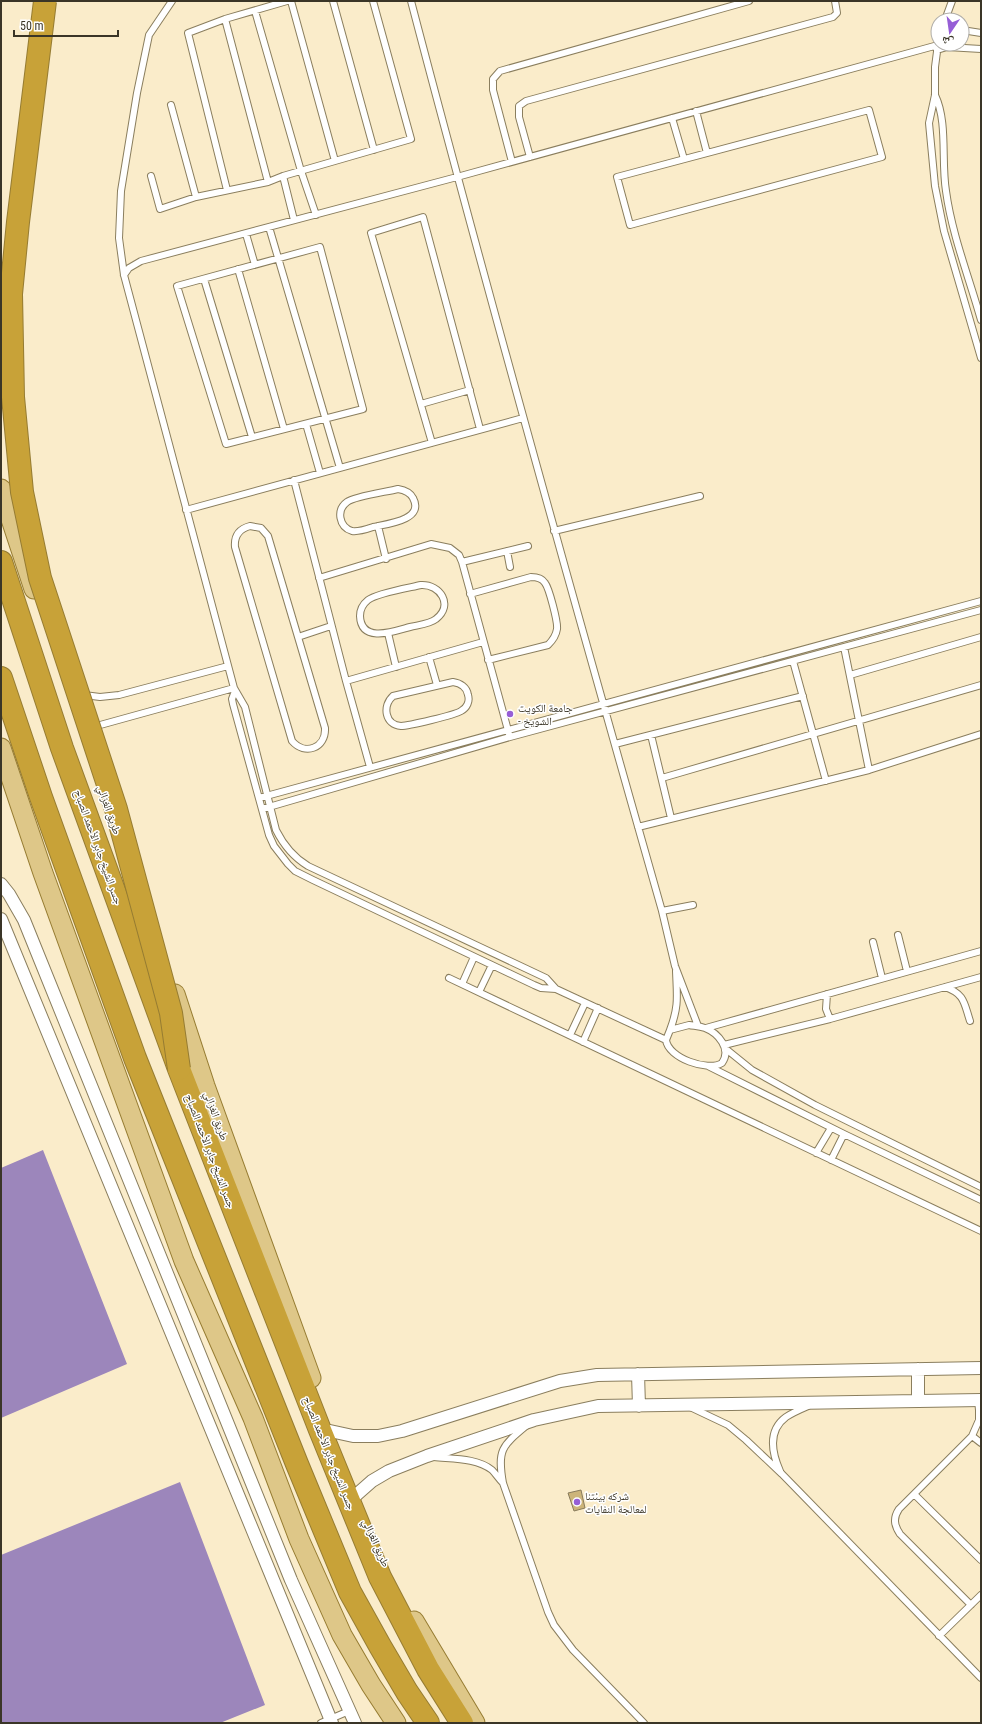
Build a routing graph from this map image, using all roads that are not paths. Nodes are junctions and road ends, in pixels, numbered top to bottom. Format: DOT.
graph roads {
  1 [pos="45,1"];
  2 [pos="172,1"];
  3 [pos="287,1"];
  4 [pos="291,1"];
  5 [pos="333,1"];
  6 [pos="373,1"];
  7 [pos="411,1"];
  8 [pos="749,1"];
  9 [pos="835,1"];
  10 [pos="952,1"];
  11 [pos="255,11"];
  12 [pos="949,12"];
  13 [pos="225,19"];
  14 [pos="970,31"];
  15 [pos="981,33"];
  16 [pos="930,48"];
  17 [pos="970,49"];
  18 [pos="981,50"];
  19 [pos="937,52"];
  20 [pos="935,95"];
  21 [pos="171,105"];
  22 [pos="696,111"];
  23 [pos="672,118"];
  24 [pos="374,150"];
  25 [pos="708,153"];
  26 [pos="530,157"];
  27 [pos="684,159"];
  28 [pos="335,161"];
  29 [pos="512,162"];
  30 [pos="301,171"];
  31 [pos="151,176"];
  32 [pos="283,176"];
  33 [pos="457,177"];
  34 [pos="268,182"];
  35 [pos="227,190"];
  36 [pos="196,197"];
  37 [pos="316,215"];
  38 [pos="294,220"];
  39 [pos="269,227"];
  40 [pos="246,234"];
  41 [pos="278,258"];
  42 [pos="255,265"];
  43 [pos="238,270"];
  44 [pos="124,275"];
  45 [pos="204,279"];
  46 [pos="981,293"];
  47 [pos="974,295"];
  48 [pos="964,298"];
  49 [pos="981,320"];
  50 [pos="981,358"];
  51 [pos="470,390"];
  52 [pos="421,404"];
  53 [pos="326,418"];
  54 [pos="523,418"];
  55 [pos="306,424"];
  56 [pos="284,429"];
  57 [pos="480,429"];
  58 [pos="252,437"];
  59 [pos="432,443"];
  60 [pos="340,468"];
  61 [pos="320,473"];
  62 [pos="294,480"];
  63 [pos="1,489"];
  64 [pos="700,496"];
  65 [pos="186,510"];
  66 [pos="378,526"];
  67 [pos="554,531"];
  68 [pos="528,546"];
  69 [pos="507,551"];
  70 [pos="386,559"];
  71 [pos="1,562"];
  72 [pos="462,562"];
  73 [pos="510,566"];
  74 [pos="318,578"];
  75 [pos="470,594"];
  76 [pos="981,601"];
  77 [pos="981,610"];
  78 [pos="331,626"];
  79 [pos="388,633"];
  80 [pos="298,637"];
  81 [pos="981,637"];
  82 [pos="483,642"];
  83 [pos="844,647"];
  84 [pos="430,657"];
  85 [pos="488,660"];
  86 [pos="792,661"];
  87 [pos="228,666"];
  88 [pos="396,667"];
  89 [pos="850,675"];
  90 [pos="1,678"];
  91 [pos="346,681"];
  92 [pos="437,685"];
  93 [pos="981,685"];
  94 [pos="69,688"];
  95 [pos="234,690"];
  96 [pos="802,696"];
  97 [pos="603,703"];
  98 [pos="605,712"];
  99 [pos="859,721"];
  100 [pos="82,730"];
  101 [pos="507,730"];
  102 [pos="813,733"];
  103 [pos="981,734"];
  104 [pos="651,735"];
  105 [pos="510,737"];
  106 [pos="615,744"];
  107 [pos="1,748"];
  108 [pos="370,768"];
  109 [pos="869,770"];
  110 [pos="662,778"];
  111 [pos="826,781"];
  112 [pos="268,795"];
  113 [pos="259,798"];
  114 [pos="271,806"];
  115 [pos="262,809"];
  116 [pos="672,818"];
  117 [pos="638,828"];
  118 [pos="1,884"];
  119 [pos="693,905"];
  120 [pos="662,912"];
  121 [pos="1,919"];
  122 [pos="898,935"];
  123 [pos="873,942"];
  124 [pos="980,952"];
  125 [pos="474,957"];
  126 [pos="492,965"];
  127 [pos="675,966"];
  128 [pos="907,971"];
  129 [pos="981,977"];
  130 [pos="449,978"];
  131 [pos="882,978"];
  132 [pos="462,984"];
  133 [pos="945,987"];
  134 [pos="556,989"];
  135 [pos="479,992"];
  136 [pos="827,994"];
  137 [pos="585,1003"];
  138 [pos="598,1008"];
  139 [pos="830,1019"];
  140 [pos="970,1021"];
  141 [pos="698,1026"];
  142 [pos="706,1028"];
  143 [pos="670,1030"];
  144 [pos="570,1035"];
  145 [pos="666,1040"];
  146 [pos="582,1042"];
  147 [pos="725,1047"];
  148 [pos="708,1066"];
  149 [pos="178,1069"];
  150 [pos="831,1128"];
  151 [pos="844,1134"];
  152 [pos="816,1153"];
  153 [pos="831,1160"];
  154 [pos="981,1187"];
  155 [pos="981,1200"];
  156 [pos="981,1231"];
  157 [pos="981,1368"];
  158 [pos="918,1369"];
  159 [pos="638,1374"];
  160 [pos="979,1400"];
  161 [pos="918,1401"];
  162 [pos="813,1403"];
  163 [pos="684,1405"];
  164 [pos="639,1406"];
  165 [pos="534,1420"];
  166 [pos="978,1430"];
  167 [pos="330,1431"];
  168 [pos="972,1436"];
  169 [pos="981,1443"];
  170 [pos="427,1456"];
  171 [pos="782,1474"];
  172 [pos="503,1482"];
  173 [pos="914,1494"];
  174 [pos="356,1496"];
  175 [pos="981,1560"];
  176 [pos="981,1595"];
  177 [pos="971,1605"];
  178 [pos="939,1636"];
  179 [pos="981,1678"];
  180 [pos="349,1712"];
  181 [pos="327,1722"];
  182 [pos="355,1723"];
  183 [pos="396,1723"];
  184 [pos="428,1723"];
  185 [pos="462,1723"];
  186 [pos="475,1723"];
  187 [pos="644,1723"];
  1 -- 149 [label="highway, bridge"];
  2 -- 44 [label="lane"];
  3 -- 11 [label="lane"];
  4 -- 28 [label="lane"];
  5 -- 24 [label="lane"];
  6 -- 24 [label="lane"];
  7 -- 33 [label="lane"];
  8 -- 29 [label="lane"];
  9 -- 26 [label="lane"];
  10 -- 12 [label="lane"];
  11 -- 13 [label="lane"];
  11 -- 30 [label="lane"];
  13 -- 34 [label="lane"];
  13 -- 35 [label="lane"];
  14 -- 15 [label="lane"];
  16 -- 22 [label="lane"];
  17 -- 18 [label="lane"];
  19 -- 20 [label="lane"];
  20 -- 47 [label="lane"];
  20 -- 48 [label="lane"];
  21 -- 36 [label="lane"];
  22 -- 23 [label="lane"];
  22 -- 25 [label="lane"];
  23 -- 26 [label="lane"];
  23 -- 27 [label="lane"];
  24 -- 28 [label="lane"];
  25 -- 27 [label="lane"];
  25 -- 27 [label="lane"];
  26 -- 29 [label="lane"];
  28 -- 30 [label="lane"];
  29 -- 33 [label="lane"];
  30 -- 32 [label="lane"];
  30 -- 37 [label="lane"];
  31 -- 36 [label="lane"];
  32 -- 34 [label="lane"];
  32 -- 38 [label="lane"];
  33 -- 37 [label="lane"];
  33 -- 54 [label="lane"];
  34 -- 35 [label="lane"];
  35 -- 36 [label="lane"];
  37 -- 38 [label="lane"];
  38 -- 39 [label="lane"];
  39 -- 40 [label="lane"];
  39 -- 41 [label="lane"];
  40 -- 42 [label="lane"];
  40 -- 44 [label="lane"];
  41 -- 42 [label="lane"];
  41 -- 53 [label="lane"];
  41 -- 53 [label="lane"];
  42 -- 43 [label="lane"];
  43 -- 45 [label="lane"];
  43 -- 56 [label="lane"];
  44 -- 65 [label="lane"];
  45 -- 58 [label="lane"];
  45 -- 58 [label="lane"];
  46 -- 47 [label="lane"];
  47 -- 48 [label="lane"];
  47 -- 49 [label="lane"];
  48 -- 50 [label="lane"];
  51 -- 52 [label="lane"];
  51 -- 52 [label="lane"];
  51 -- 57 [label="lane"];
  52 -- 59 [label="lane"];
  53 -- 55 [label="lane"];
  53 -- 60 [label="lane"];
  54 -- 57 [label="lane"];
  54 -- 67 [label="lane"];
  55 -- 56 [label="lane"];
  55 -- 61 [label="lane"];
  56 -- 58 [label="lane"];
  57 -- 59 [label="lane"];
  59 -- 60 [label="lane"];
  60 -- 61 [label="lane"];
  61 -- 62 [label="lane"];
  62 -- 65 [label="lane"];
  62 -- 74 [label="lane"];
  63 -- 100 [label="main road, طريق الغزالي"];
  64 -- 67 [label="lane"];
  65 -- 87 [label="lane"];
  66 -- 66 [label="lane"];
  66 -- 70 [label="lane"];
  67 -- 97 [label="lane"];
  68 -- 69 [label="lane"];
  69 -- 72 [label="lane"];
  69 -- 73 [label="lane"];
  70 -- 72 [label="lane"];
  70 -- 74 [label="lane"];
  71 -- 149 [label="highway, جسر الشيخ جابر الأحمد الصباح"];
  72 -- 75 [label="lane"];
  74 -- 78 [label="lane"];
  75 -- 82 [label="lane"];
  75 -- 85 [label="lane"];
  76 -- 97 [label="lane"];
  77 -- 83 [label="lane"];
  78 -- 80 [label="lane"];
  78 -- 91 [label="lane"];
  79 -- 79 [label="lane"];
  79 -- 88 [label="lane"];
  80 -- 80 [label="lane"];
  81 -- 89 [label="lane"];
  82 -- 84 [label="lane"];
  82 -- 85 [label="lane"];
  83 -- 86 [label="lane"];
  83 -- 89 [label="lane"];
  84 -- 88 [label="lane"];
  84 -- 92 [label="lane"];
  85 -- 101 [label="lane"];
  86 -- 96 [label="lane"];
  86 -- 98 [label="lane"];
  87 -- 94 [label="lane"];
  87 -- 95 [label="lane"];
  88 -- 91 [label="lane"];
  89 -- 99 [label="lane"];
  90 -- 184 [label="highway"];
  91 -- 108 [label="lane"];
  92 -- 92 [label="lane"];
  93 -- 99 [label="lane"];
  95 -- 100 [label="lane"];
  95 -- 112 [label="lane"];
  95 -- 113 [label="lane"];
  96 -- 102 [label="lane"];
  96 -- 104 [label="lane"];
  97 -- 98 [label="lane"];
  97 -- 101 [label="lane"];
  98 -- 105 [label="lane"];
  98 -- 106 [label="lane"];
  99 -- 102 [label="lane"];
  99 -- 109 [label="lane"];
  100 -- 167 [label="main road, طريق الغزالي"];
  101 -- 105 [label="lane"];
  101 -- 108 [label="lane"];
  102 -- 110 [label="lane"];
  102 -- 111 [label="lane"];
  103 -- 109 [label="lane"];
  104 -- 106 [label="lane"];
  104 -- 110 [label="lane"];
  105 -- 114 [label="lane"];
  106 -- 117 [label="lane"];
  107 -- 183 [label="main road"];
  108 -- 112 [label="lane"];
  109 -- 111 [label="lane"];
  110 -- 116 [label="lane"];
  111 -- 116 [label="lane"];
  112 -- 113 [label="lane"];
  112 -- 114 [label="lane"];
  113 -- 115 [label="lane"];
  114 -- 115 [label="lane"];
  114 -- 134 [label="lane"];
  115 -- 125 [label="lane"];
  116 -- 117 [label="lane"];
  117 -- 120 [label="lane"];
  118 -- 180 [label="street"];
  119 -- 120 [label="lane"];
  120 -- 127 [label="lane"];
  121 -- 181 [label="street"];
  122 -- 128 [label="lane"];
  123 -- 131 [label="lane"];
  124 -- 128 [label="lane"];
  125 -- 126 [label="lane"];
  125 -- 132 [label="lane"];
  126 -- 134 [label="lane"];
  126 -- 135 [label="lane"];
  127 -- 141 [label="lane"];
  127 -- 143 [label="lane"];
  128 -- 131 [label="lane"];
  129 -- 133 [label="lane"];
  130 -- 132 [label="lane"];
  131 -- 136 [label="lane"];
  132 -- 135 [label="lane"];
  133 -- 139 [label="lane"];
  133 -- 140 [label="lane"];
  134 -- 137 [label="lane"];
  135 -- 144 [label="lane"];
  136 -- 139 [label="lane"];
  136 -- 142 [label="lane"];
  137 -- 138 [label="lane"];
  137 -- 144 [label="lane"];
  138 -- 145 [label="lane"];
  138 -- 146 [label="lane"];
  139 -- 147 [label="lane"];
  141 -- 142 [label="lane"];
  141 -- 143 [label="lane"];
  142 -- 147 [label="lane"];
  143 -- 145 [label="lane"];
  144 -- 146 [label="lane"];
  145 -- 148 [label="lane"];
  146 -- 152 [label="lane"];
  147 -- 148 [label="lane"];
  147 -- 154 [label="lane"];
  148 -- 150 [label="lane"];
  149 -- 185 [label="highway, جسر الشيخ جابر الأحمد الصباح"];
  150 -- 151 [label="lane"];
  150 -- 152 [label="lane"];
  151 -- 153 [label="lane"];
  151 -- 155 [label="lane"];
  152 -- 153 [label="lane"];
  153 -- 156 [label="lane"];
  157 -- 158 [label="street"];
  158 -- 159 [label="street"];
  158 -- 161 [label="street"];
  159 -- 164 [label="street"];
  159 -- 167 [label="street"];
  160 -- 161 [label="street"];
  160 -- 166 [label="lane"];
  161 -- 162 [label="street"];
  162 -- 163 [label="street"];
  162 -- 171 [label="lane"];
  163 -- 164 [label="street"];
  163 -- 171 [label="lane"];
  164 -- 165 [label="street"];
  165 -- 170 [label="street"];
  165 -- 172 [label="lane"];
  166 -- 168 [label="lane"];
  167 -- 174 [label="main road, طريق الغزالي"];
  168 -- 169 [label="lane"];
  168 -- 173 [label="lane"];
  170 -- 172 [label="lane"];
  170 -- 174 [label="street"];
  171 -- 178 [label="lane"];
  172 -- 187 [label="lane"];
  173 -- 175 [label="lane"];
  173 -- 177 [label="lane"];
  174 -- 186 [label="main road, طريق الغزالي"];
  176 -- 177 [label="lane"];
  177 -- 178 [label="lane"];
  178 -- 179 [label="lane"];
  180 -- 181 [label="lane"];
  180 -- 182 [label="street"];
}
